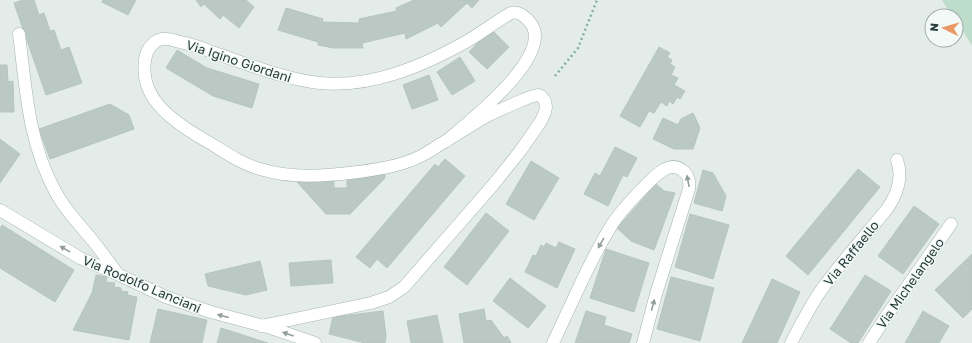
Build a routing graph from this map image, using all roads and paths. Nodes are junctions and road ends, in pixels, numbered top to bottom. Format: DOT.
graph roads {
  1 [pos="597,0"];
  2 [pos="19,34"];
  3 [pos="555,76"];
  4 [pos="445,142"];
  5 [pos="897,160"];
  6 [pos="0,210"];
  7 [pos="951,224"];
  8 [pos="118,274"];
  9 [pos="261,326"];
  10 [pos="315,343"];
  11 [pos="553,343"];
  12 [pos="643,343"];
  13 [pos="791,343"];
  14 [pos="869,343"];
  1 -- 3 [label="path"];
  2 -- 8 [label="street"];
  4 -- 4 [label="street, Via Igino Giordani"];
  4 -- 9 [label="street, Via Igino Giordani"];
  5 -- 13 [label="street, Via Raffaello"];
  8 -- 6 [label="street, Via Rodolfo Lanciani, one-way"];
  7 -- 14 [label="street, Via Michelangelo"];
  9 -- 8 [label="street, Via Rodolfo Lanciani, one-way"];
  10 -- 9 [label="street, Via Rodolfo Lanciani, one-way"];
  12 -- 11 [label="street, one-way"];
}
